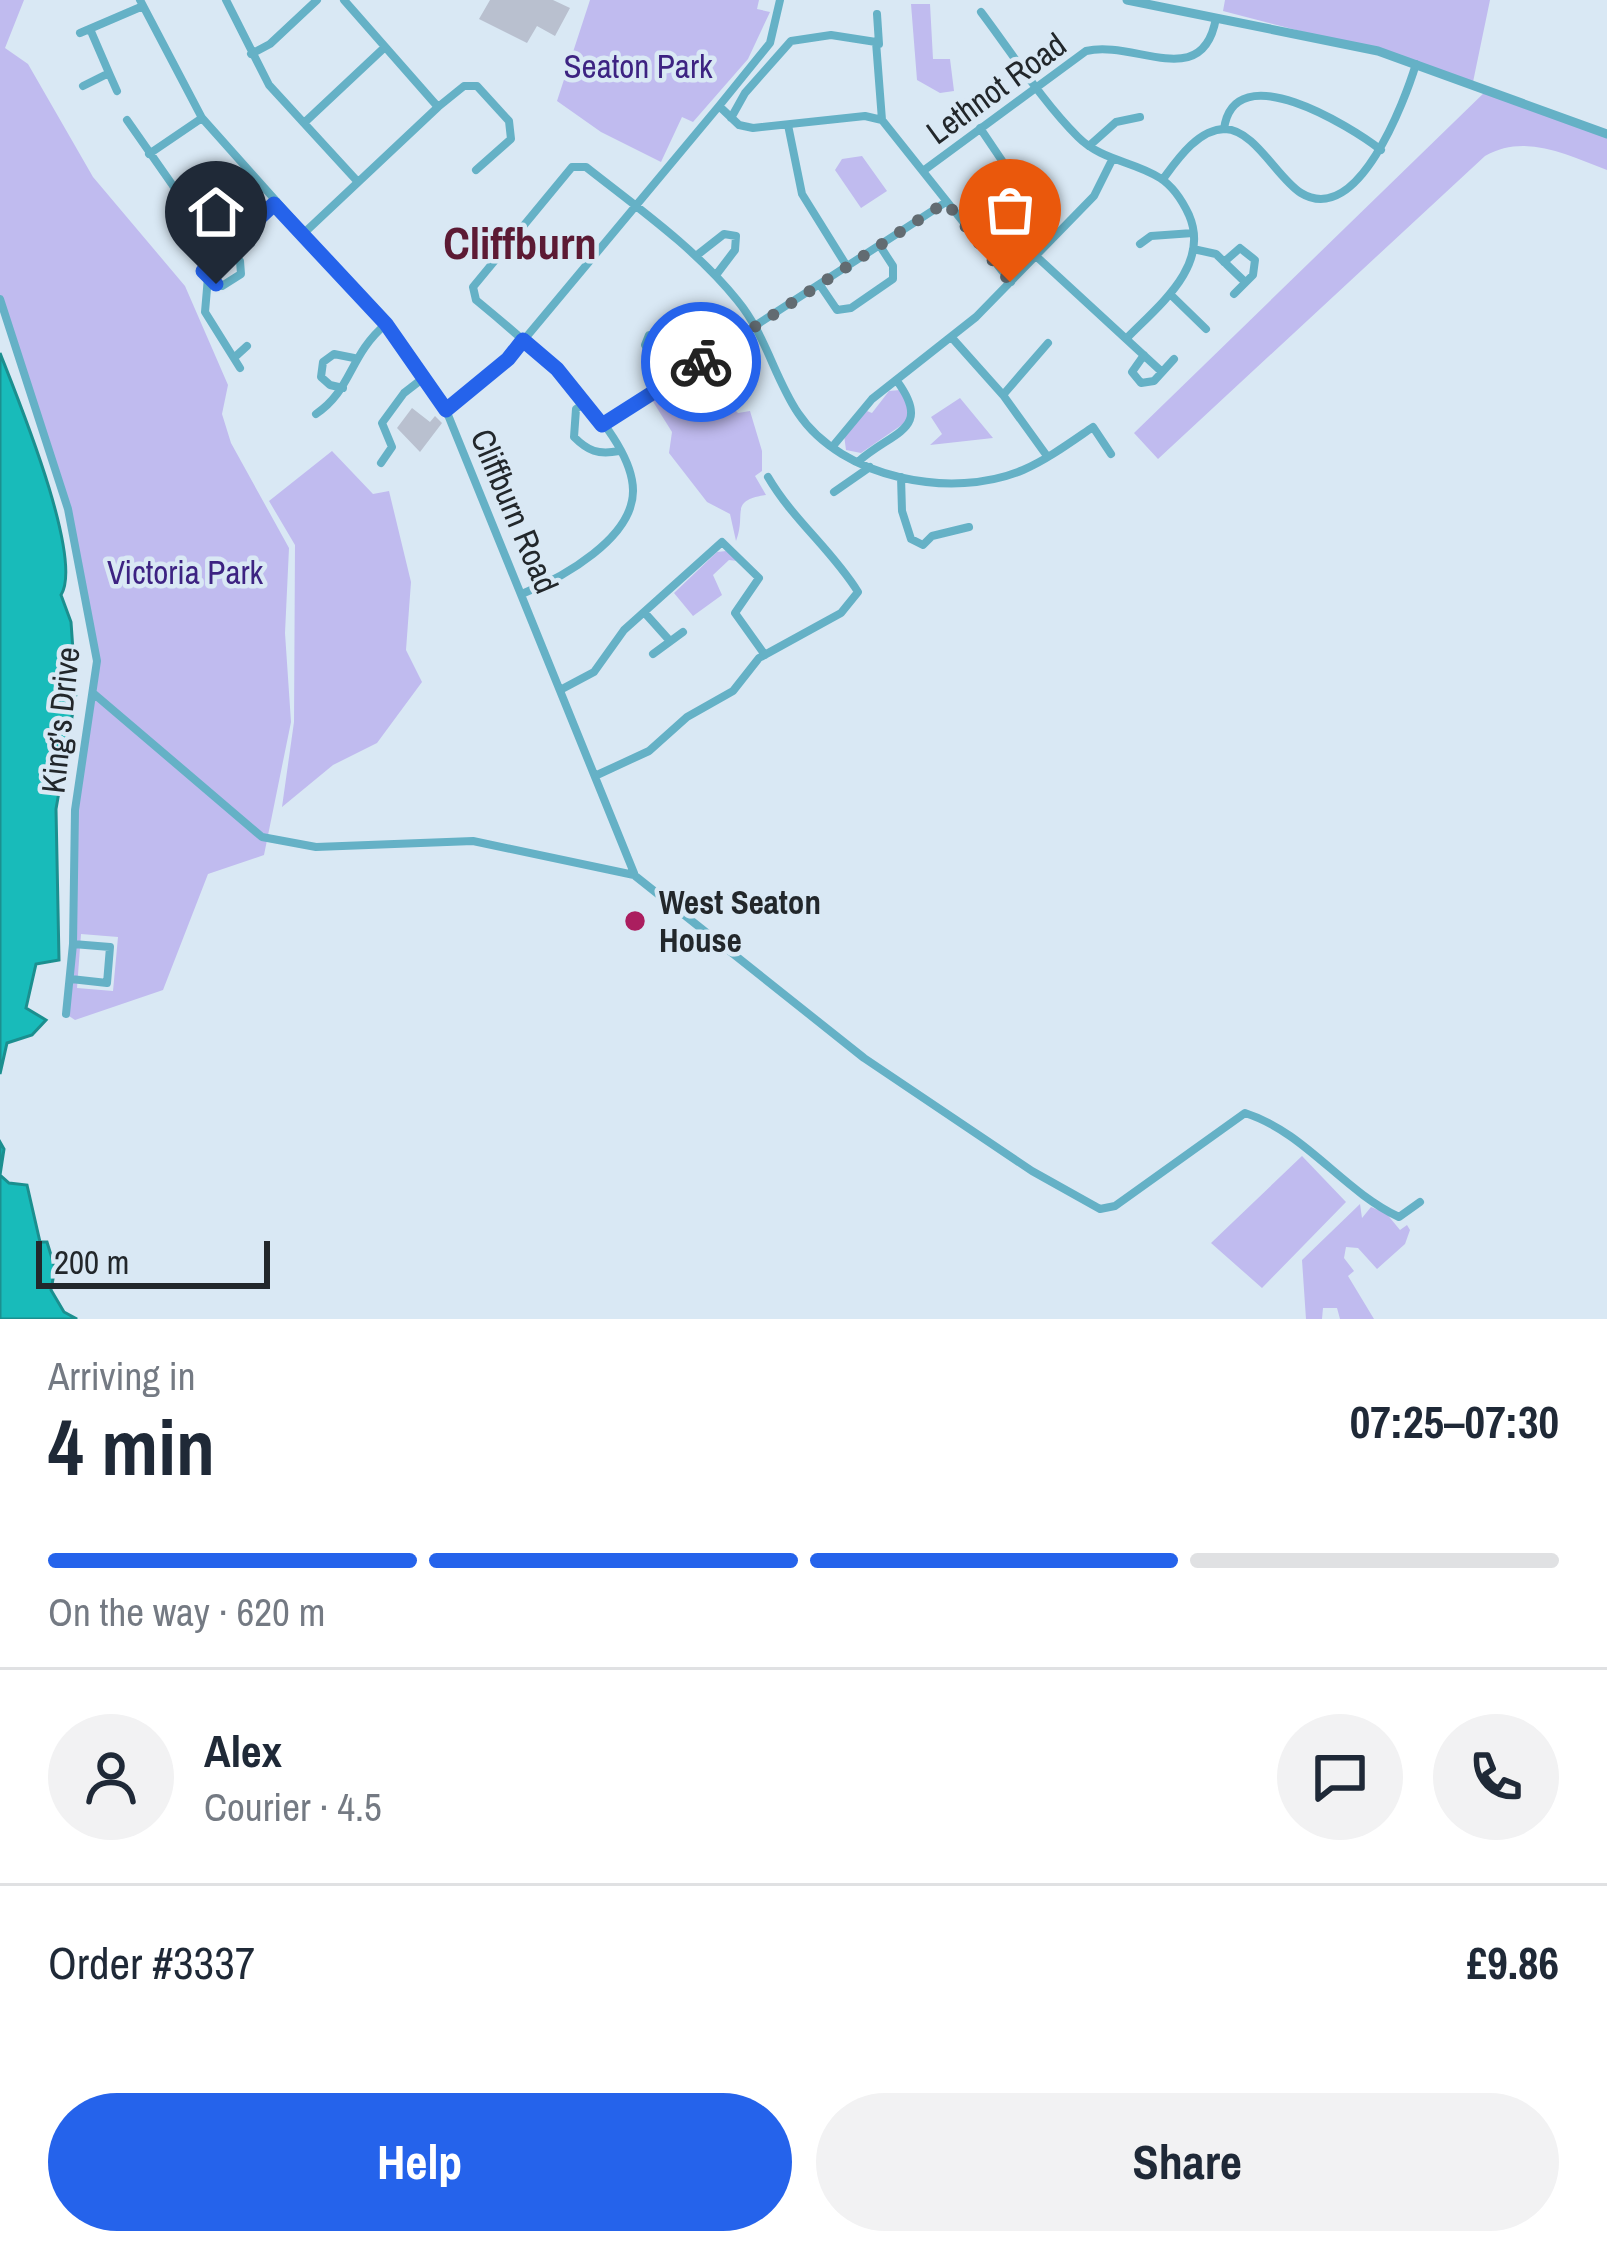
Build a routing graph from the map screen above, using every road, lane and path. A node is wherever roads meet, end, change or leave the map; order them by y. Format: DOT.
graph roads {
  1 [pos="226,0"];
  2 [pos="317,0"];
  3 [pos="344,0"];
  4 [pos="781,0"];
  5 [pos="1127,0"];
  6 [pos="142,3"];
  7 [pos="1166,4"];
  8 [pos="981,12"];
  9 [pos="878,14"];
  10 [pos="1216,17"];
  11 [pos="878,45"];
  12 [pos="385,47"];
  13 [pos="251,54"];
  14 [pos="1417,64"];
  15 [pos="110,74"];
  16 [pos="1037,85"];
  17 [pos="82,86"];
  18 [pos="117,91"];
  19 [pos="719,106"];
  20 [pos="438,107"];
  21 [pos="1140,117"];
  22 [pos="202,118"];
  23 [pos="731,118"];
  24 [pos="128,120"];
  25 [pos="882,120"];
  26 [pos="304,122"];
  27 [pos="788,124"];
  28 [pos="980,128"];
  29 [pos="1224,129"];
  30 [pos="1607,134"];
  31 [pos="1089,146"];
  32 [pos="1381,150"];
  33 [pos="148,155"];
  34 [pos="1112,160"];
  35 [pos="476,170"];
  36 [pos="923,171"];
  37 [pos="1009,171"];
  38 [pos="1163,179"];
  39 [pos="358,182"];
  40 [pos="176,190"];
  41 [pos="946,202"];
  42 [pos="274,204"];
  43 [pos="635,206"];
  44 [pos="193,207"];
  45 [pos="206,220"];
  46 [pos="1193,233"];
  47 [pos="303,234"];
  48 [pos="185,240"];
  49 [pos="1139,244"];
  50 [pos="880,246"];
  51 [pos="229,247"];
  52 [pos="1193,249"];
  53 [pos="696,256"];
  54 [pos="1036,256"];
  55 [pos="1224,262"];
  56 [pos="848,268"];
  57 [pos="204,274"];
  58 [pos="716,275"];
  59 [pos="1010,282"];
  60 [pos="1245,282"];
  61 [pos="820,285"];
  62 [pos="1170,294"];
  63 [pos="1234,294"];
  64 [pos="0,299"];
  65 [pos="386,324"];
  66 [pos="756,327"];
  67 [pos="1206,329"];
  68 [pos="1126,338"];
  69 [pos="953,339"];
  70 [pos="523,340"];
  71 [pos="1048,343"];
  72 [pos="248,346"];
  73 [pos="1144,355"];
  74 [pos="236,356"];
  75 [pos="354,358"];
  76 [pos="1174,359"];
  77 [pos="240,368"];
  78 [pos="686,371"];
  79 [pos="1162,372"];
  80 [pos="426,376"];
  81 [pos="897,381"];
  82 [pos="668,383"];
  83 [pos="343,388"];
  84 [pos="1003,395"];
  85 [pos="585,403"];
  86 [pos="446,410"];
  87 [pos="316,414"];
  88 [pos="602,425"];
  89 [pos="833,446"];
  90 [pos="619,451"];
  91 [pos="1111,454"];
  92 [pos="1047,456"];
  93 [pos="859,461"];
  94 [pos="381,463"];
  95 [pos="871,466"];
  96 [pos="768,477"];
  97 [pos="901,477"];
  98 [pos="834,492"];
  99 [pos="778,494"];
  100 [pos="768,500"];
  101 [pos="968,527"];
  102 [pos="524,593"];
  103 [pos="644,612"];
  104 [pos="683,632"];
  105 [pos="670,641"];
  106 [pos="653,654"];
  107 [pos="765,655"];
  108 [pos="562,689"];
  109 [pos="93,692"];
  110 [pos="597,776"];
  111 [pos="634,874"];
  112 [pos="73,944"];
  113 [pos="71,980"];
  114 [pos="66,1014"];
  115 [pos="1420,1202"];
  1 -- 13 [label="street"];
  2 -- 13 [label="street"];
  3 -- 12 [label="street"];
  4 -- 19 [label="street"];
  5 -- 7 [label="street"];
  6 -- 15 [label="street"];
  6 -- 22 [label="street, Cliffburn Road"];
  7 -- 10 [label="street"];
  8 -- 16 [label="street"];
  9 -- 11 [label="street"];
  10 -- 14 [label="street"];
  10 -- 16 [label="street, Lethnot Road"];
  11 -- 23 [label="street"];
  11 -- 25 [label="street"];
  12 -- 20 [label="street"];
  12 -- 26 [label="street"];
  13 -- 26 [label="street"];
  14 -- 30 [label="street"];
  14 -- 32 [label="street"];
  15 -- 17 [label="street"];
  15 -- 18 [label="street"];
  16 -- 28 [label="street, Lethnot Road"];
  16 -- 31 [label="street"];
  19 -- 23 [label="street"];
  19 -- 43 [label="street"];
  20 -- 35 [label="street"];
  20 -- 39 [label="street"];
  21 -- 31 [label="street"];
  22 -- 33 [label="street"];
  22 -- 42 [label="street, Cliffburn Road"];
  23 -- 27 [label="street"];
  24 -- 33 [label="street"];
  25 -- 27 [label="street"];
  25 -- 36 [label="street"];
  26 -- 39 [label="street"];
  27 -- 56 [label="street"];
  28 -- 36 [label="street, Lethnot Road"];
  28 -- 37 [label="street"];
  29 -- 32 [label="street"];
  29 -- 32 [label="street"];
  29 -- 38 [label="street"];
  31 -- 34 [label="street"];
  33 -- 40 [label="street"];
  34 -- 38 [label="street"];
  34 -- 54 [label="street"];
  36 -- 41 [label="street"];
  38 -- 46 [label="street"];
  39 -- 47 [label="street"];
  41 -- 50 [label="street"];
  41 -- 59 [label="street"];
  42 -- 47 [label="street, Cliffburn Road"];
  42 -- 51 [label="street"];
  43 -- 53 [label="street"];
  43 -- 70 [label="street"];
  43 -- 70 [label="street"];
  44 -- 45 [label="street"];
  45 -- 48 [label="street"];
  45 -- 51 [label="street"];
  46 -- 49 [label="street"];
  46 -- 52 [label="street"];
  47 -- 65 [label="street, Cliffburn Road"];
  50 -- 56 [label="street"];
  50 -- 61 [label="street"];
  51 -- 57 [label="street"];
  51 -- 57 [label="street"];
  52 -- 55 [label="street"];
  52 -- 62 [label="street"];
  53 -- 58 [label="street"];
  53 -- 58 [label="street"];
  54 -- 59 [label="street"];
  54 -- 68 [label="street"];
  55 -- 60 [label="street"];
  55 -- 60 [label="street"];
  56 -- 61 [label="street"];
  57 -- 74 [label="street"];
  58 -- 66 [label="street"];
  59 -- 69 [label="street"];
  60 -- 63 [label="street"];
  61 -- 66 [label="street"];
  62 -- 67 [label="street"];
  62 -- 68 [label="street"];
  64 -- 109 [label="street, King's Drive"];
  65 -- 75 [label="street"];
  65 -- 80 [label="street, Cliffburn Road"];
  66 -- 78 [label="street"];
  66 -- 89 [label="street"];
  68 -- 73 [label="street"];
  69 -- 81 [label="street"];
  69 -- 84 [label="street"];
  70 -- 85 [label="street"];
  70 -- 86 [label="street"];
  71 -- 84 [label="street"];
  72 -- 74 [label="street"];
  73 -- 79 [label="street"];
  73 -- 79 [label="street"];
  74 -- 77 [label="street"];
  75 -- 83 [label="street"];
  75 -- 83 [label="street"];
  76 -- 79 [label="street"];
  78 -- 82 [label="street"];
  78 -- 82 [label="street"];
  80 -- 86 [label="street, Cliffburn Road"];
  80 -- 94 [label="street"];
  81 -- 89 [label="street"];
  81 -- 93 [label="street"];
  82 -- 88 [label="street"];
  83 -- 87 [label="street"];
  84 -- 92 [label="street"];
  85 -- 88 [label="street"];
  85 -- 90 [label="street"];
  86 -- 102 [label="street, Cliffburn Road"];
  88 -- 90 [label="street"];
  89 -- 93 [label="street"];
  90 -- 102 [label="street"];
  91 -- 92 [label="street"];
  92 -- 97 [label="street"];
  93 -- 95 [label="street"];
  95 -- 97 [label="street"];
  95 -- 98 [label="street"];
  96 -- 99 [label="street"];
  97 -- 101 [label="street"];
  99 -- 100 [label="street"];
  99 -- 107 [label="street"];
  102 -- 108 [label="street, Cliffburn Road"];
  103 -- 105 [label="street"];
  103 -- 107 [label="street"];
  103 -- 108 [label="street"];
  104 -- 105 [label="street"];
  105 -- 106 [label="street"];
  107 -- 110 [label="street"];
  108 -- 110 [label="street, Cliffburn Road"];
  109 -- 111 [label="street"];
  109 -- 112 [label="street, King's Drive"];
  110 -- 111 [label="street, Cliffburn Road"];
  111 -- 115 [label="street"];
  112 -- 113 [label="street, King's Drive"];
  112 -- 113 [label="street"];
  113 -- 114 [label="street, King's Drive"];
}
